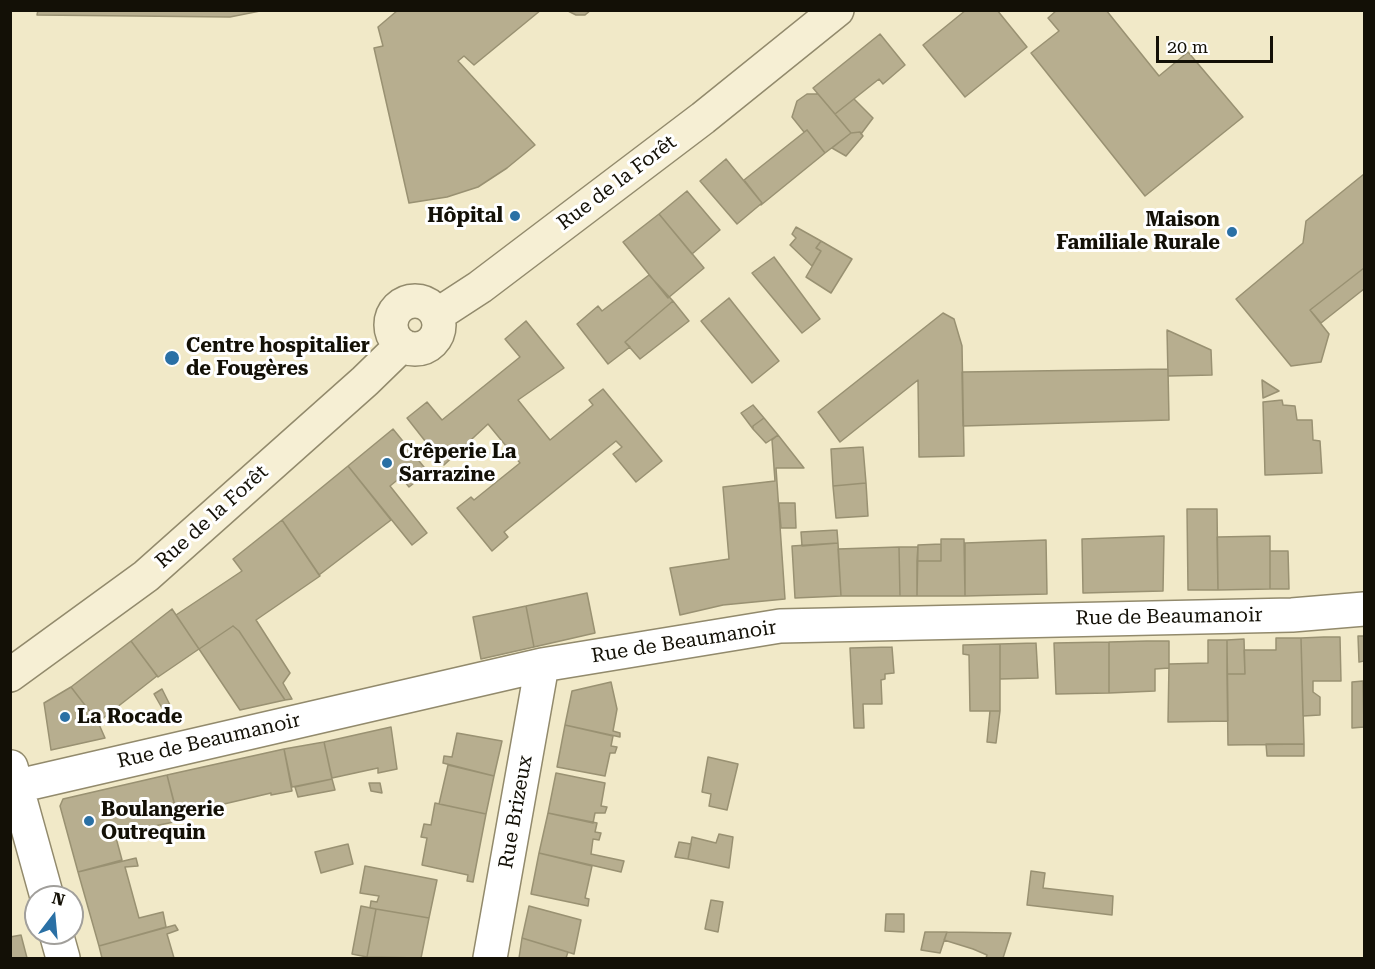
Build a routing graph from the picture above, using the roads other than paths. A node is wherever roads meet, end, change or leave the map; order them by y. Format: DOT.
graph roads {
  1 [pos="837,10"];
  2 [pos="1365,609"];
  3 [pos="542,665"];
  4 [pos="10,675"];
  5 [pos="14,776"];
  6 [pos="44,885"];
  7 [pos="490,958"];
  1 -- 4 [label="main road, Rue de la Forêt"];
  2 -- 3 [label="street, Rue de Beaumanoir"];
  3 -- 5 [label="street, Rue de Beaumanoir"];
  3 -- 7 [label="street, Rue Brizeux"];
  5 -- 6 [label="street"];
}
